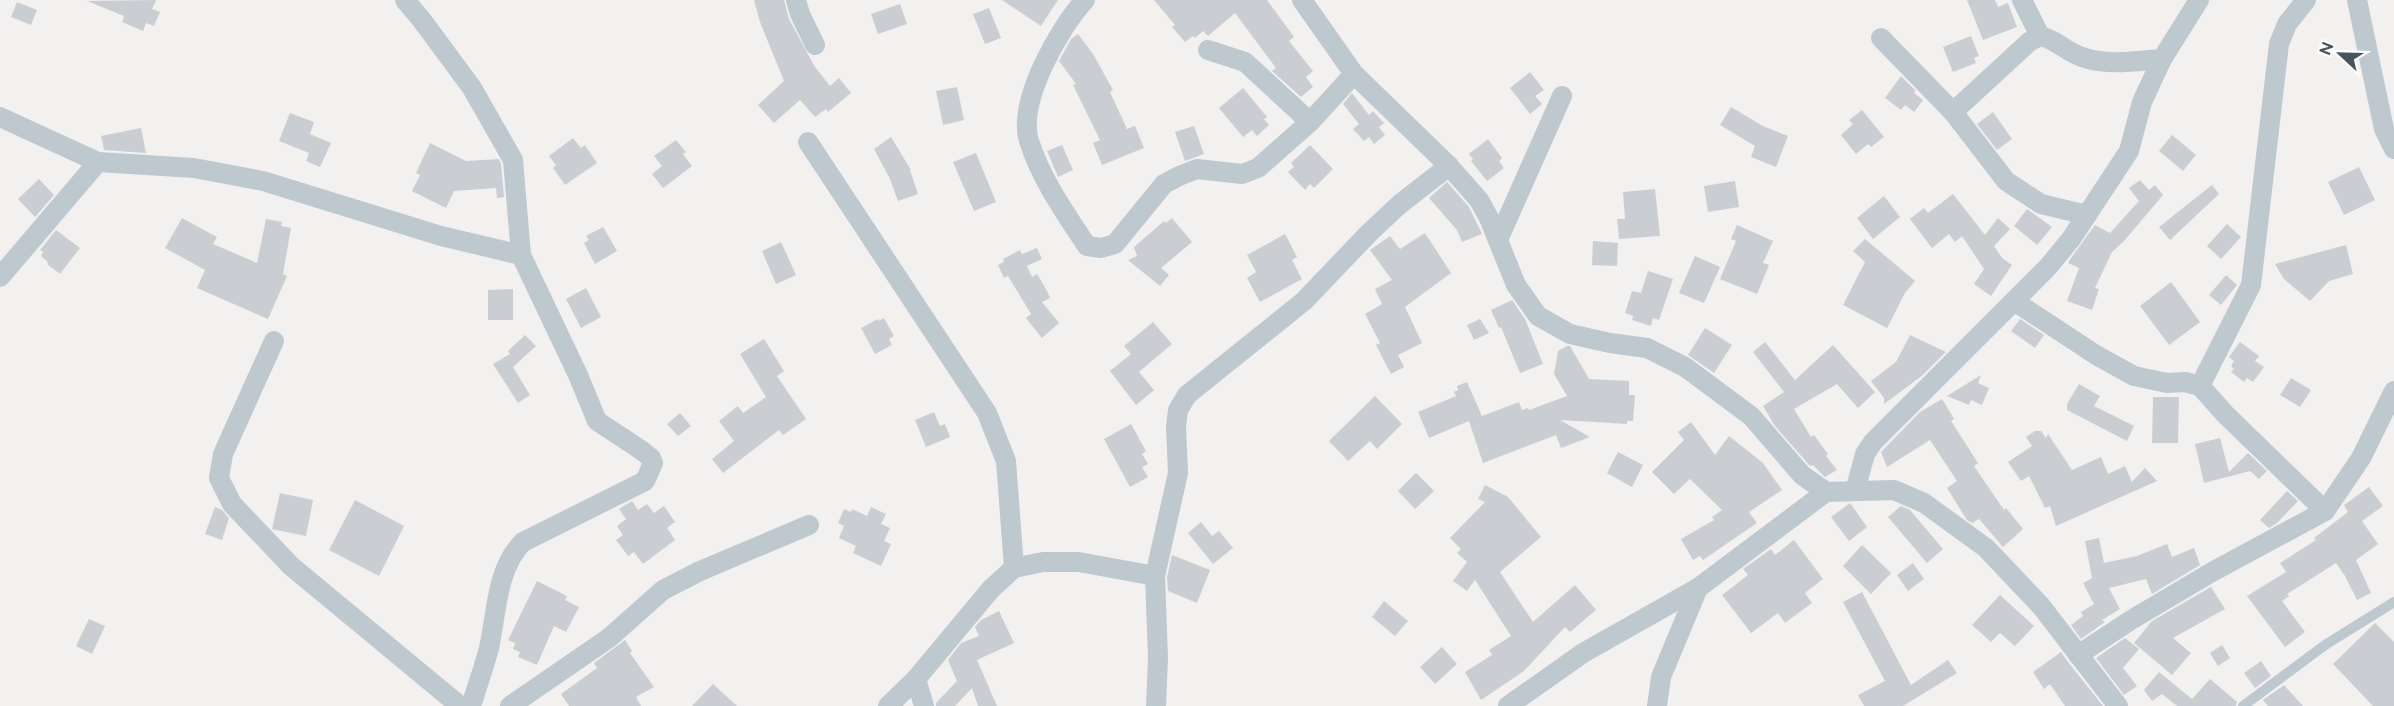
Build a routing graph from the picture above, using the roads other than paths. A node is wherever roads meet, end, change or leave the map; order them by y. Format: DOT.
graph roads {
  1 [pos="405,0"];
  2 [pos="796,0"];
  3 [pos="1083,0"];
  4 [pos="1302,0"];
  5 [pos="2022,0"];
  6 [pos="2199,0"];
  7 [pos="2306,0"];
  8 [pos="2357,0"];
  9 [pos="2040,36"];
  10 [pos="1881,38"];
  11 [pos="815,45"];
  12 [pos="1208,50"];
  13 [pos="2162,59"];
  14 [pos="1354,74"];
  15 [pos="1562,96"];
  16 [pos="1953,112"];
  17 [pos="0,117"];
  18 [pos="1310,122"];
  19 [pos="808,142"];
  20 [pos="2394,149"];
  21 [pos="98,162"];
  22 [pos="1449,166"];
  23 [pos="2087,215"];
  24 [pos="1498,240"];
  25 [pos="521,255"];
  26 [pos="0,277"];
  27 [pos="2014,301"];
  28 [pos="274,341"];
  29 [pos="2200,386"];
  30 [pos="2394,391"];
  31 [pos="1855,491"];
  32 [pos="1827,492"];
  33 [pos="2325,511"];
  34 [pos="809,525"];
  35 [pos="1014,568"];
  36 [pos="1155,576"];
  37 [pos="1698,588"];
  38 [pos="2394,602"];
  39 [pos="2078,655"];
  40 [pos="916,679"];
  41 [pos="457,705"];
  42 [pos="510,706"];
  43 [pos="888,706"];
  44 [pos="924,706"];
  45 [pos="1156,706"];
  46 [pos="1508,706"];
  47 [pos="1657,706"];
  48 [pos="2118,706"];
  49 [pos="2243,706"];
  1 -- 25 [label="street"];
  2 -- 11 [label="street"];
  3 -- 18 [label="street"];
  4 -- 14 [label="street"];
  5 -- 9 [label="street"];
  6 -- 13 [label="street"];
  7 -- 29 [label="street"];
  8 -- 20 [label="street"];
  9 -- 13 [label="street"];
  9 -- 16 [label="street"];
  10 -- 16 [label="street"];
  12 -- 18 [label="street"];
  13 -- 23 [label="street"];
  14 -- 18 [label="street"];
  14 -- 22 [label="street"];
  15 -- 24 [label="street"];
  16 -- 23 [label="street"];
  17 -- 21 [label="street"];
  19 -- 35 [label="street"];
  21 -- 25 [label="street"];
  21 -- 26 [label="street"];
  22 -- 24 [label="street"];
  22 -- 36 [label="street"];
  23 -- 27 [label="street"];
  24 -- 32 [label="street"];
  25 -- 41 [label="street"];
  27 -- 29 [label="street"];
  27 -- 31 [label="street"];
  28 -- 41 [label="street"];
  29 -- 33 [label="street"];
  30 -- 33 [label="street"];
  31 -- 32 [label="street"];
  31 -- 39 [label="street"];
  32 -- 37 [label="street"];
  33 -- 39 [label="street"];
  34 -- 42 [label="street"];
  35 -- 36 [label="street"];
  35 -- 40 [label="street"];
  36 -- 45 [label="street"];
  37 -- 46 [label="street"];
  37 -- 47 [label="street"];
  38 -- 49 [label="lane"];
  39 -- 48 [label="street"];
  40 -- 43 [label="street"];
  40 -- 44 [label="street"];
}
